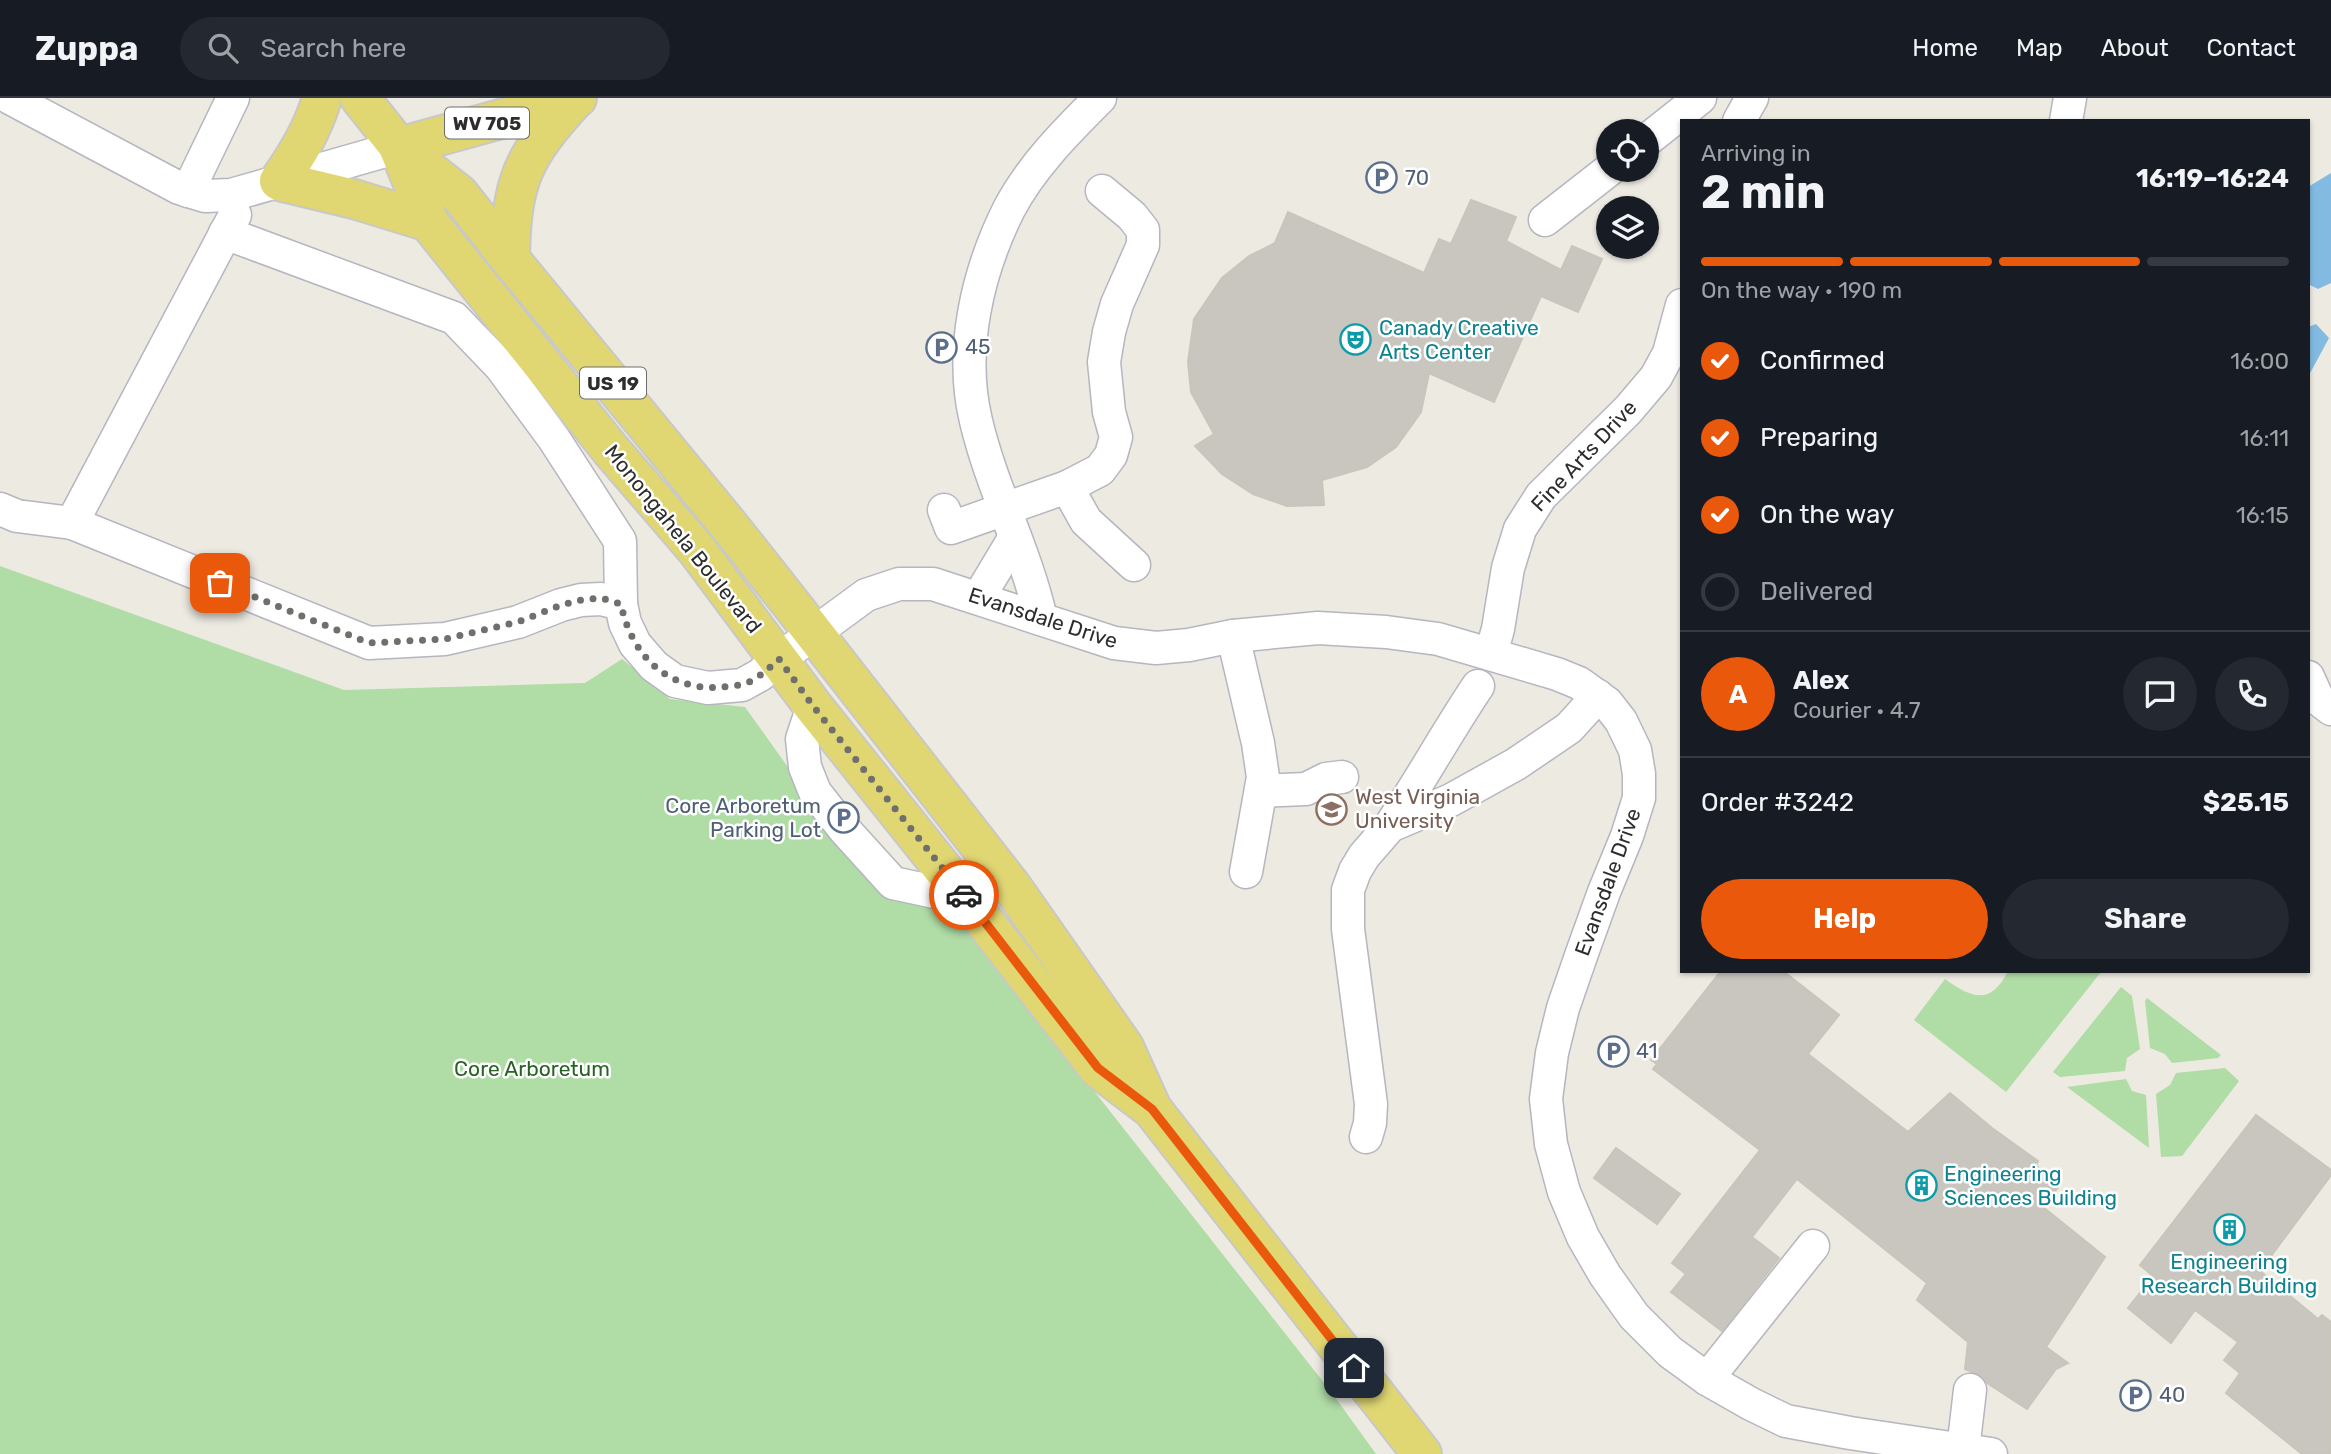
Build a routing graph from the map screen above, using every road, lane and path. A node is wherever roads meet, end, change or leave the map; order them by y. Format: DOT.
graph roads {
  1 [pos="10,98"];
  2 [pos="233,98"];
  3 [pos="322,98"];
  4 [pos="360,98"];
  5 [pos="576,98"];
  6 [pos="1100,98"];
  7 [pos="1700,98"];
  8 [pos="1752,98"];
  9 [pos="2070,98"];
  10 [pos="1740,119"];
  11 [pos="2066,119"];
  12 [pos="1659,130"];
  13 [pos="399,147"];
  14 [pos="1596,180"];
  15 [pos="264,186"];
  16 [pos="188,191"];
  17 [pos="1102,191"];
  18 [pos="1545,220"];
  19 [pos="429,222"];
  20 [pos="225,233"];
  21 [pos="510,259"];
  22 [pos="1680,312"];
  23 [pos="1067,487"];
  24 [pos="0,509"];
  25 [pos="944,510"];
  26 [pos="72,523"];
  27 [pos="1010,523"];
  28 [pos="1134,565"];
  29 [pos="979,597"];
  30 [pos="621,604"];
  31 [pos="1041,619"];
  32 [pos="813,634"];
  33 [pos="1233,636"];
  34 [pos="1491,654"];
  35 [pos="779,659"];
  36 [pos="2310,681"];
  37 [pos="1478,686"];
  38 [pos="1598,696"];
  39 [pos="813,706"];
  40 [pos="2331,709"];
  41 [pos="1342,777"];
  42 [pos="1261,791"];
  43 [pos="1390,826"];
  44 [pos="1246,872"];
  45 [pos="967,899"];
  46 [pos="1152,1109"];
  47 [pos="1366,1137"];
  48 [pos="1813,1246"];
  49 [pos="1707,1379"];
  50 [pos="1970,1390"];
  51 [pos="1977,1452"];
  52 [pos="1422,1454"];
  1 -- 16 [label="street"];
  2 -- 16 [label="street"];
  3 -- 15 [label="main road"];
  4 -- 13 [label="main road, Monongahela Boulevard / US 19"];
  5 -- 13 [label="main road, WV 705"];
  5 -- 21 [label="main road"];
  6 -- 27 [label="street"];
  7 -- 12 [label="street"];
  8 -- 10 [label="street"];
  9 -- 11 [label="street"];
  13 -- 15 [label="street"];
  13 -- 19 [label="main road, Monongahela Boulevard / US 19"];
  13 -- 21 [label="main road, Monongahela Boulevard / US 19"];
  14 -- 18 [label="street"];
  15 -- 16 [label="street"];
  15 -- 19 [label="main road"];
  15 -- 20 [label="street"];
  17 -- 23 [label="street"];
  19 -- 35 [label="main road, Monongahela Boulevard / US 19"];
  20 -- 26 [label="street"];
  20 -- 30 [label="street, Evansdale Drive"];
  21 -- 32 [label="main road, Monongahela Boulevard / US 19"];
  22 -- 34 [label="street, Fine Arts Drive"];
  23 -- 27 [label="street"];
  23 -- 28 [label="street"];
  24 -- 26 [label="street"];
  25 -- 27 [label="street"];
  26 -- 30 [label="street"];
  27 -- 29 [label="street"];
  27 -- 31 [label="street"];
  29 -- 31 [label="street, Evansdale Drive"];
  29 -- 32 [label="street, Evansdale Drive"];
  30 -- 35 [label="street, Evansdale Drive"];
  31 -- 33 [label="street, Evansdale Drive"];
  32 -- 35 [label="street, Evansdale Drive"];
  32 -- 46 [label="main road, Monongahela Boulevard / US 19"];
  33 -- 34 [label="street, Evansdale Drive"];
  33 -- 42 [label="street"];
  34 -- 38 [label="street, Evansdale Drive"];
  35 -- 39 [label="main road, Monongahela Boulevard / US 19"];
  36 -- 40 [label="street"];
  37 -- 43 [label="street"];
  38 -- 43 [label="street"];
  38 -- 49 [label="street, Evansdale Drive"];
  39 -- 45 [label="main road, Monongahela Boulevard / US 19"];
  39 -- 45 [label="street"];
  41 -- 42 [label="street"];
  42 -- 44 [label="street"];
  43 -- 47 [label="street"];
  45 -- 46 [label="main road, Monongahela Boulevard / US 19"];
  46 -- 52 [label="main road, Monongahela Boulevard / US 19"];
  48 -- 49 [label="street"];
  49 -- 51 [label="street, Evansdale Drive"];
  50 -- 51 [label="street"];
}
